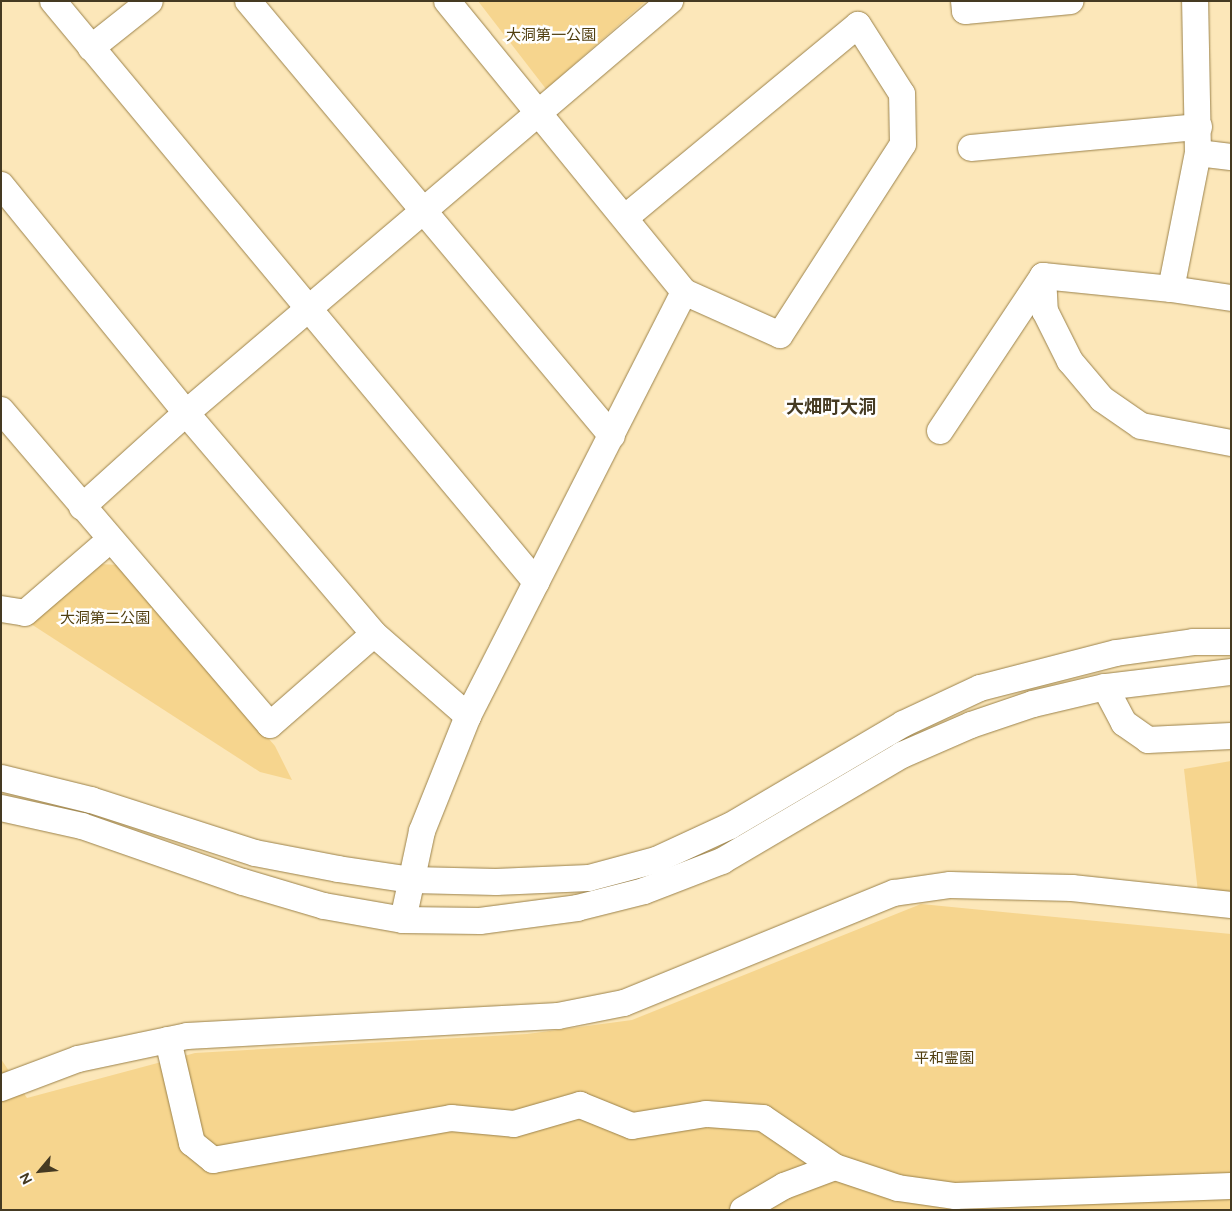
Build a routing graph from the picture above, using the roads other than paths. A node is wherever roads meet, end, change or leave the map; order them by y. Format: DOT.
graph roads {
  1 [pos="53,1"];
  2 [pos="150,1"];
  3 [pos="248,1"];
  4 [pos="447,1"];
  5 [pos="670,1"];
  6 [pos="964,1"];
  7 [pos="1071,1"];
  8 [pos="1194,1"];
  9 [pos="91,48"];
  10 [pos="541,113"];
  11 [pos="1198,126"];
  12 [pos="971,148"];
  13 [pos="1198,153"];
  14 [pos="1231,157"];
  15 [pos="1,185"];
  16 [pos="426,212"];
  17 [pos="626,217"];
  18 [pos="1043,276"];
  19 [pos="1170,288"];
  20 [pos="684,292"];
  21 [pos="1231,298"];
  22 [pos="308,309"];
  23 [pos="1,410"];
  24 [pos="186,413"];
  25 [pos="940,431"];
  26 [pos="612,436"];
  27 [pos="1231,443"];
  28 [pos="82,507"];
  29 [pos="110,540"];
  30 [pos="536,582"];
  31 [pos="1,609"];
  32 [pos="374,634"];
  33 [pos="1231,642"];
  34 [pos="1231,672"];
  35 [pos="1105,687"];
  36 [pos="468,716"];
  37 [pos="1231,736"];
  38 [pos="1,778"];
  39 [pos="1,808"];
  40 [pos="412,880"];
  41 [pos="1231,904"];
  42 [pos="403,920"];
  43 [pos="168,1040"];
  44 [pos="1,1088"];
  45 [pos="835,1167"];
  46 [pos="1231,1186"];
  47 [pos="956,1203"];
  48 [pos="743,1210"];
  1 -- 9 [label="street"];
  2 -- 9 [label="street"];
  3 -- 16 [label="street"];
  4 -- 10 [label="street"];
  5 -- 10 [label="street"];
  6 -- 7 [label="street"];
  8 -- 11 [label="street"];
  9 -- 22 [label="street"];
  10 -- 16 [label="street"];
  10 -- 17 [label="street"];
  11 -- 12 [label="street"];
  11 -- 13 [label="street"];
  13 -- 14 [label="street"];
  13 -- 19 [label="street"];
  15 -- 24 [label="street"];
  16 -- 22 [label="street"];
  16 -- 26 [label="street"];
  17 -- 20 [label="street"];
  17 -- 20 [label="street"];
  18 -- 19 [label="street"];
  18 -- 25 [label="street"];
  18 -- 27 [label="street"];
  19 -- 21 [label="street"];
  20 -- 26 [label="street"];
  22 -- 24 [label="street"];
  22 -- 30 [label="street"];
  23 -- 28 [label="street"];
  24 -- 28 [label="street"];
  24 -- 32 [label="street"];
  26 -- 30 [label="street"];
  28 -- 29 [label="street"];
  29 -- 31 [label="street"];
  29 -- 32 [label="street"];
  30 -- 36 [label="street"];
  32 -- 36 [label="street"];
  33 -- 40 [label="street"];
  34 -- 35 [label="street"];
  35 -- 37 [label="street"];
  35 -- 42 [label="street"];
  36 -- 40 [label="street"];
  38 -- 40 [label="street"];
  39 -- 42 [label="street"];
  40 -- 42 [label="street"];
  41 -- 43 [label="street"];
  43 -- 44 [label="street"];
  43 -- 45 [label="street"];
  45 -- 47 [label="street"];
  45 -- 48 [label="street"];
  46 -- 47 [label="street"];
}
